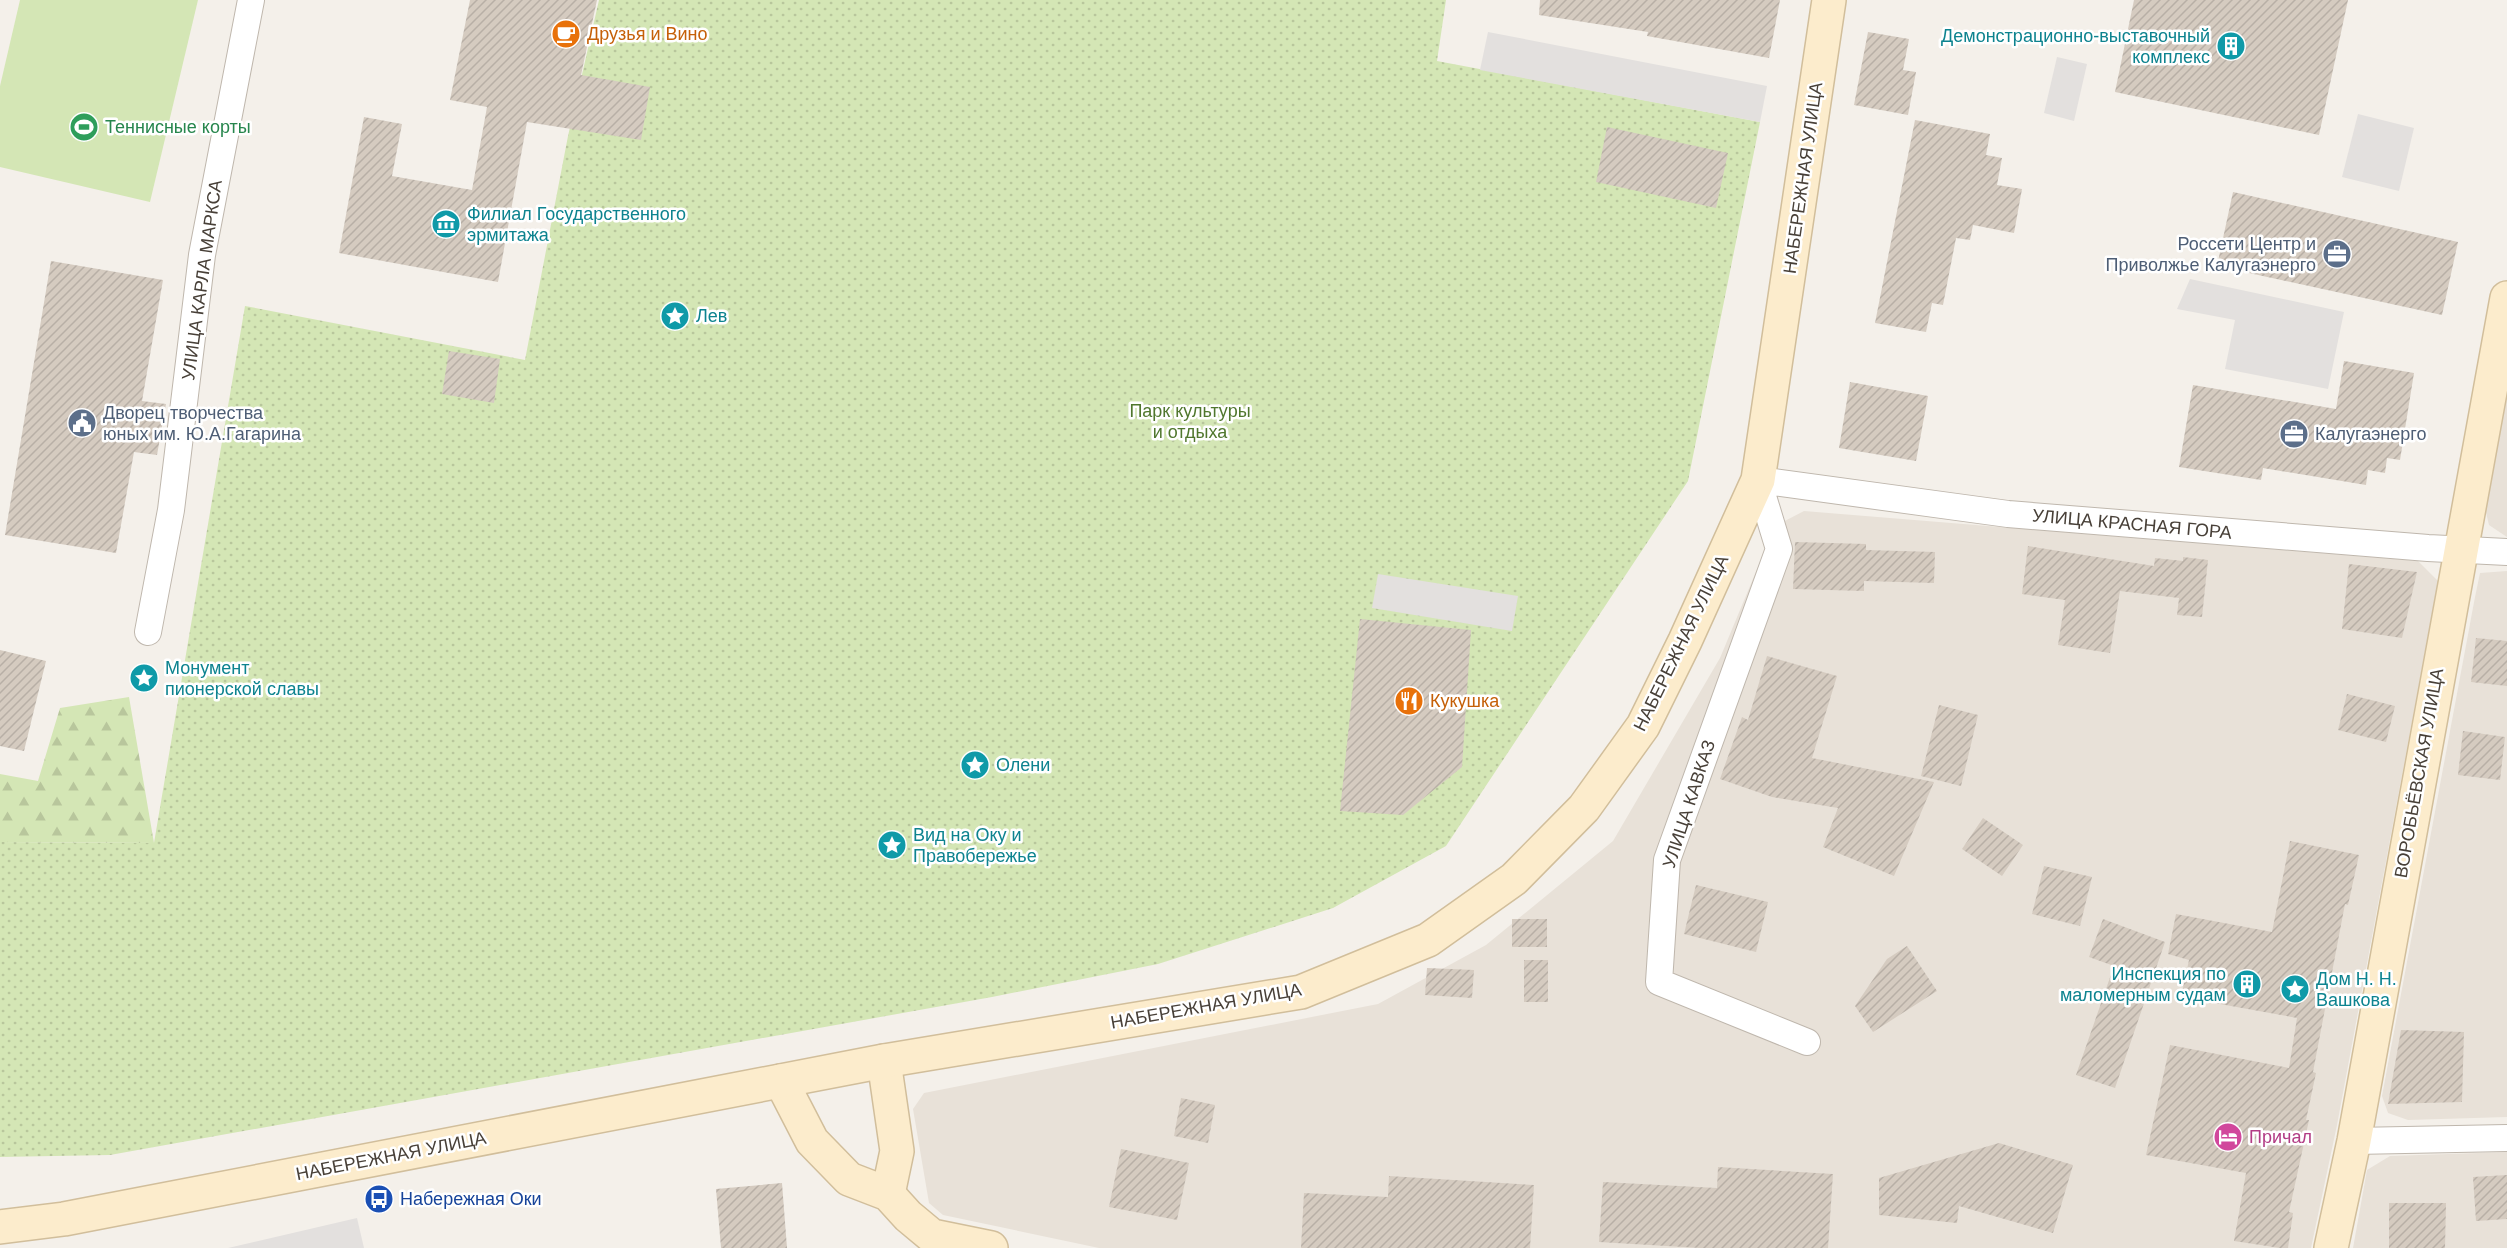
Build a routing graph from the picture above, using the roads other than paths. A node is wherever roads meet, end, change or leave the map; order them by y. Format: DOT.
graph roads {
  1 [pos="251,0"];
  2 [pos="1829,0"];
  3 [pos="2507,298"];
  4 [pos="1758,480"];
  5 [pos="2459,550"];
  6 [pos="2507,552"];
  7 [pos="148,632"];
  8 [pos="1807,1042"];
  9 [pos="884,1061"];
  10 [pos="781,1080"];
  11 [pos="2507,1138"];
  12 [pos="2354,1141"];
  13 [pos="888,1194"];
  14 [pos="0,1227"];
  15 [pos="992,1248"];
  16 [pos="2331,1248"];
  1 -- 7 [label="street, УЛИЦА КАРЛА МАРКСА"];
  2 -- 4 [label="main road, НАБЕРЕЖНАЯ УЛИЦА"];
  3 -- 5 [label="main road, ВОРОБЬЁВСКАЯ УЛИЦА"];
  4 -- 5 [label="street, УЛИЦА КРАСНАЯ ГОРА"];
  4 -- 8 [label="street, УЛИЦА КАВКАЗ"];
  4 -- 9 [label="main road, НАБЕРЕЖНАЯ УЛИЦА"];
  5 -- 6 [label="street, УЛИЦА КРАСНАЯ ГОРА"];
  5 -- 12 [label="main road, ВОРОБЬЁВСКАЯ УЛИЦА"];
  9 -- 10 [label="main road, НАБЕРЕЖНАЯ УЛИЦА"];
  9 -- 13 [label="main road"];
  10 -- 13 [label="main road"];
  10 -- 14 [label="main road, НАБЕРЕЖНАЯ УЛИЦА"];
  11 -- 12 [label="street"];
  12 -- 16 [label="main road, ВОРОБЬЁВСКАЯ УЛИЦА"];
  13 -- 15 [label="main road"];
}
